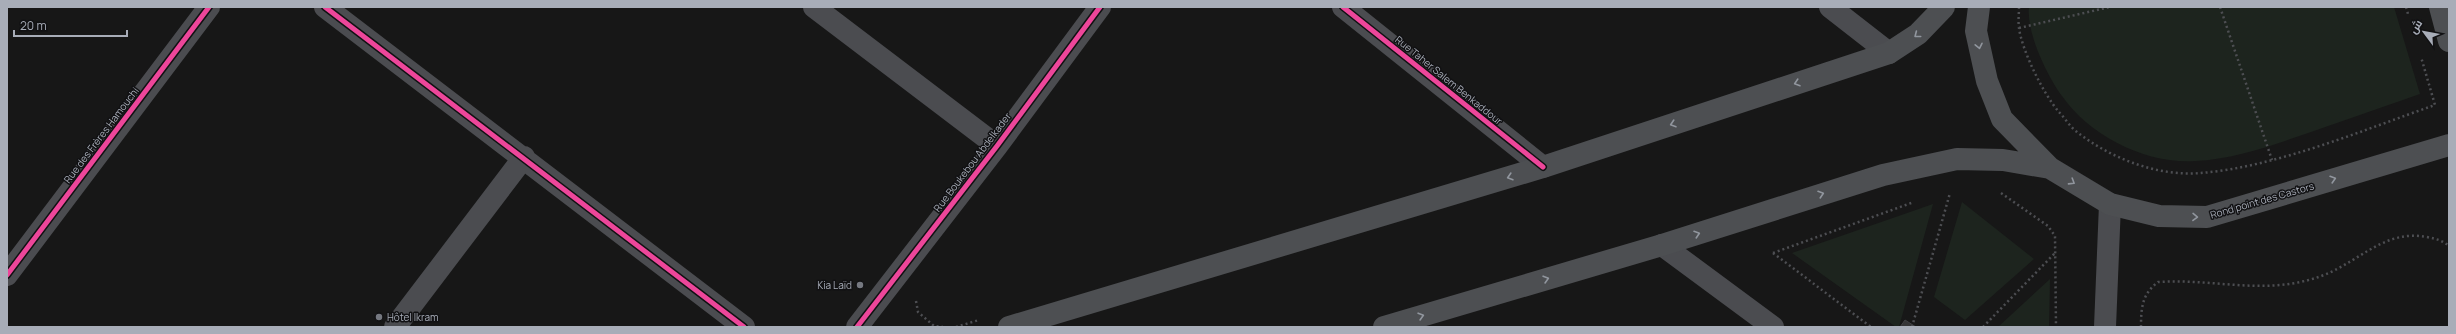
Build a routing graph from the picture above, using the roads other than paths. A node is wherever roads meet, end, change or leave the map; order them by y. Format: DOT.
graph roads {
  1 [pos="209,7"];
  2 [pos="325,7"];
  3 [pos="814,7"];
  4 [pos="1100,7"];
  5 [pos="1343,7"];
  6 [pos="1830,7"];
  7 [pos="1944,7"];
  8 [pos="1979,7"];
  9 [pos="2440,7"];
  10 [pos="2449,41"];
  11 [pos="1889,53"];
  12 [pos="2449,145"];
  13 [pos="997,146"];
  14 [pos="524,157"];
  15 [pos="1543,167"];
  16 [pos="2050,168"];
  17 [pos="2110,204"];
  18 [pos="1662,245"];
  19 [pos="7,275"];
  20 [pos="395,327"];
  21 [pos="744,327"];
  22 [pos="857,327"];
  23 [pos="1010,327"];
  24 [pos="1384,327"];
  25 [pos="1773,327"];
  26 [pos="2105,327"];
  1 -- 19 [label="street, Rue des Frères Hamouchi"];
  2 -- 14 [label="street"];
  3 -- 13 [label="street"];
  4 -- 13 [label="street, Rue Boukebou Abdelkader"];
  5 -- 15 [label="street, Rue Taher Salem Benkaddour"];
  6 -- 11 [label="street"];
  7 -- 11 [label="main road, one-way"];
  8 -- 16 [label="main road, Rond point des Castors, one-way"];
  9 -- 10 [label="main road"];
  11 -- 15 [label="main road, one-way"];
  17 -- 12 [label="main road, Rond point des Castors, one-way"];
  13 -- 22 [label="street, Rue Boukebou Abdelkader"];
  14 -- 20 [label="street"];
  14 -- 21 [label="street"];
  15 -- 23 [label="main road, one-way"];
  16 -- 17 [label="main road, Rond point des Castors, one-way"];
  18 -- 16 [label="main road, one-way"];
  17 -- 26 [label="street"];
  24 -- 18 [label="main road, one-way"];
  18 -- 25 [label="street"];
}
